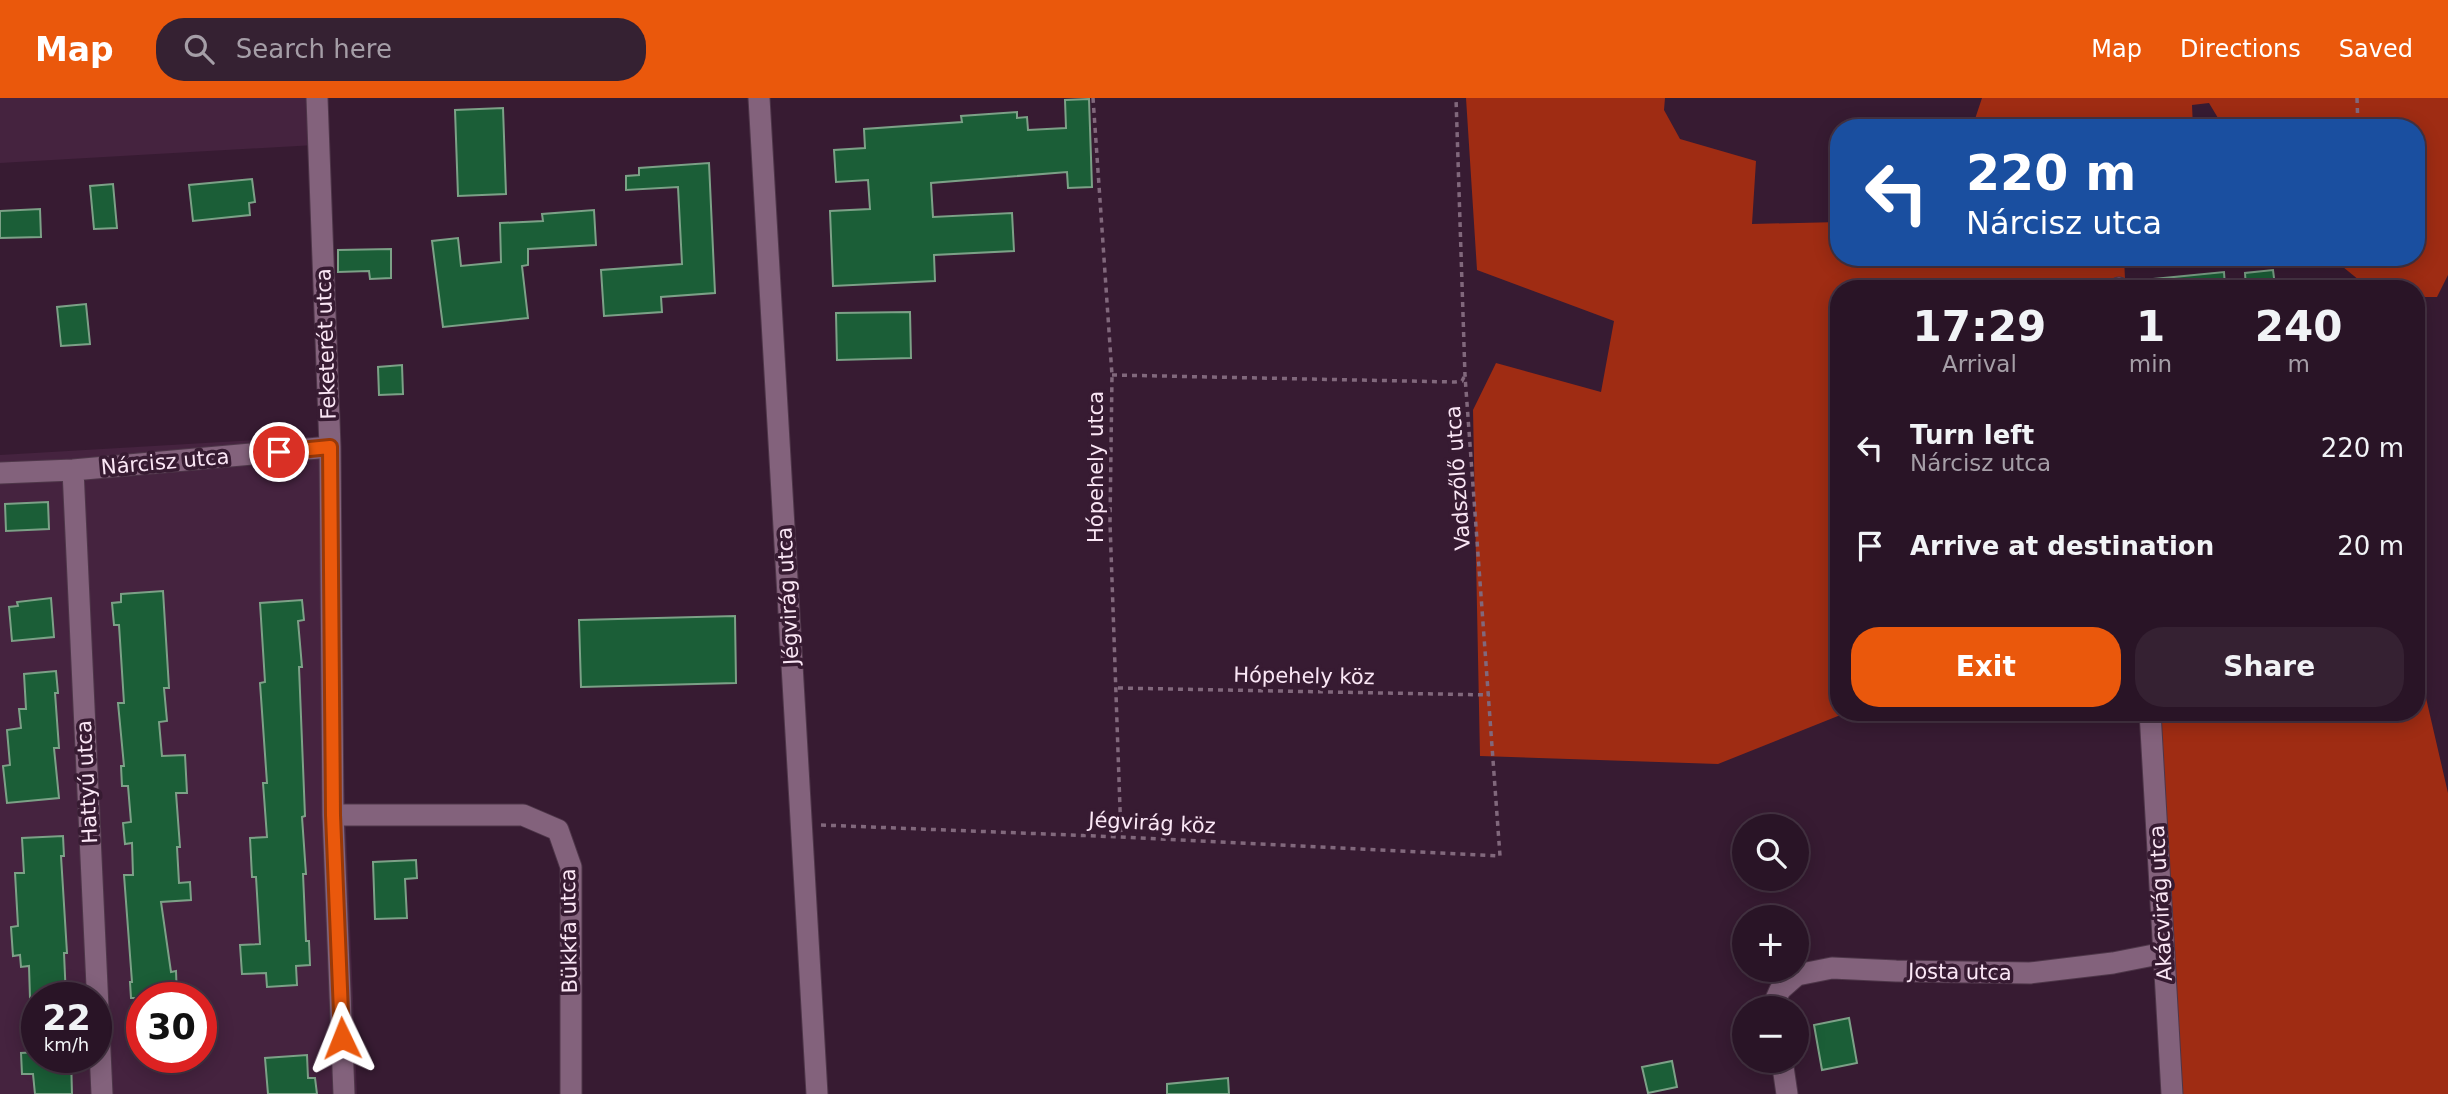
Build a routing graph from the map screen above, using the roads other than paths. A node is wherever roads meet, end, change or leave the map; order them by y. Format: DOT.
graph roads {
  1 [pos="317,98"];
  2 [pos="759,98"];
  3 [pos="330,447"];
  4 [pos="73,470"];
  5 [pos="0,473"];
  6 [pos="2151,721"];
  7 [pos="333,815"];
  8 [pos="2164,953"];
  9 [pos="1777,996"];
  10 [pos="1784,1073"];
  11 [pos="102,1094"];
  12 [pos="344,1094"];
  13 [pos="571,1094"];
  14 [pos="817,1094"];
  15 [pos="1787,1094"];
  16 [pos="2172,1094"];
  1 -- 3 [label="street, Feketerét utca"];
  2 -- 14 [label="street, Jégvirág utca"];
  3 -- 4 [label="street, Nárcisz utca"];
  3 -- 7 [label="street, Feketerét utca"];
  4 -- 5 [label="street, Nárcisz utca"];
  4 -- 11 [label="street, Hattyú utca"];
  6 -- 8 [label="street, Akácvirág utca"];
  7 -- 12 [label="street, Feketerét utca"];
  7 -- 13 [label="street, Bükkfa utca"];
  8 -- 9 [label="street, Josta utca"];
  8 -- 16 [label="street, Akácvirág utca"];
  10 -- 15 [label="street"];
}
